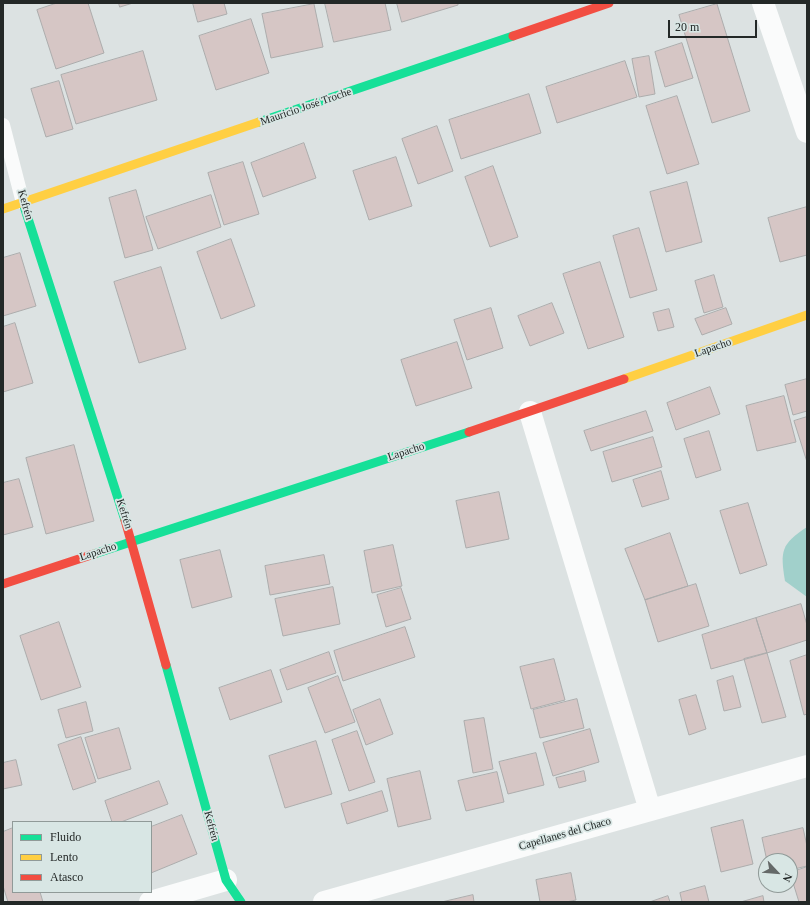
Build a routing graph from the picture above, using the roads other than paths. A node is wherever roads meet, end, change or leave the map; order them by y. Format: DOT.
graph roads {
  1 [pos="609,3"];
  2 [pos="763,3"];
  3 [pos="3,125"];
  4 [pos="807,132"];
  5 [pos="23,203"];
  6 [pos="3,209"];
  7 [pos="807,315"];
  8 [pos="530,412"];
  9 [pos="132,541"];
  10 [pos="3,584"];
  11 [pos="807,766"];
  12 [pos="650,810"];
  13 [pos="226,880"];
  14 [pos="150,902"];
  15 [pos="241,902"];
  16 [pos="324,902"];
  1 -- 5 [label="street, Mauricio José Troche"];
  2 -- 4 [label="street"];
  3 -- 5 [label="lane, Kefrén"];
  5 -- 6 [label="street, Mauricio José Troche"];
  5 -- 9 [label="street, Kefrén"];
  7 -- 8 [label="street, Lapacho"];
  8 -- 9 [label="street, Lapacho"];
  8 -- 12 [label="street"];
  9 -- 10 [label="street, Lapacho"];
  9 -- 13 [label="street, Kefrén"];
  11 -- 12 [label="street, Capellanes del Chaco"];
  12 -- 16 [label="street, Capellanes del Chaco"];
  13 -- 14 [label="street"];
  13 -- 15 [label="street, Kefrén"];
}
